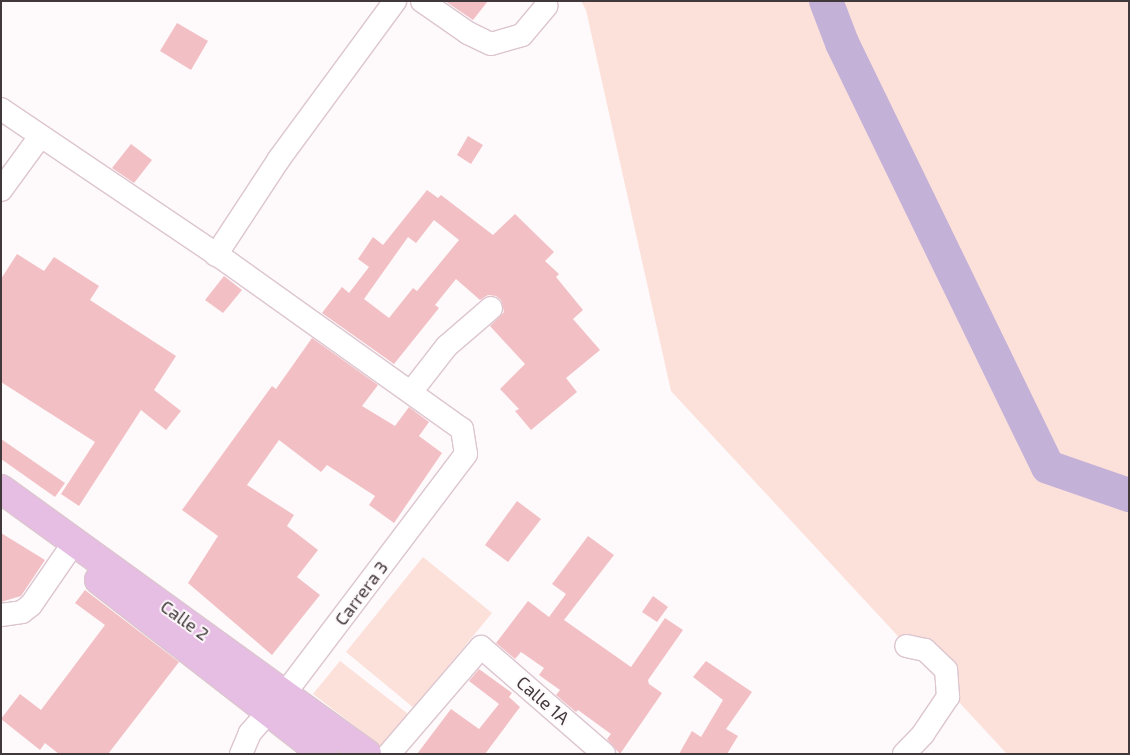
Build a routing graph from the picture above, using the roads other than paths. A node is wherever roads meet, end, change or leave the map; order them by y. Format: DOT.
graph roads {
  1 [pos="396,1"];
  2 [pos="422,1"];
  3 [pos="546,6"];
  4 [pos="1,109"];
  5 [pos="39,138"];
  6 [pos="1,190"];
  7 [pos="216,255"];
  8 [pos="491,308"];
  9 [pos="411,392"];
  10 [pos="1,488"];
  11 [pos="1,501"];
  12 [pos="70,547"];
  13 [pos="1,615"];
  14 [pos="906,646"];
  15 [pos="286,692"];
  16 [pos="267,713"];
  17 [pos="241,754"];
  18 [pos="323,754"];
  19 [pos="367,754"];
  20 [pos="389,754"];
  21 [pos="604,754"];
  22 [pos="904,754"];
  1 -- 7 [label="street"];
  2 -- 3 [label="street"];
  4 -- 5 [label="street"];
  5 -- 6 [label="street"];
  5 -- 7 [label="street"];
  7 -- 9 [label="street"];
  8 -- 9 [label="street"];
  9 -- 15 [label="street, Carrera 3"];
  10 -- 12 [label="main road, Calle 2"];
  11 -- 12 [label="main road, Calle 2"];
  12 -- 13 [label="street"];
  12 -- 15 [label="main road, Calle 2"];
  12 -- 16 [label="main road, Calle 2"];
  14 -- 22 [label="street"];
  15 -- 16 [label="street, Carrera 3"];
  15 -- 19 [label="main road, Calle 2"];
  16 -- 17 [label="street, Carrera 3"];
  16 -- 18 [label="main road, Calle 2"];
  20 -- 21 [label="street, Calle 1A"];
}
